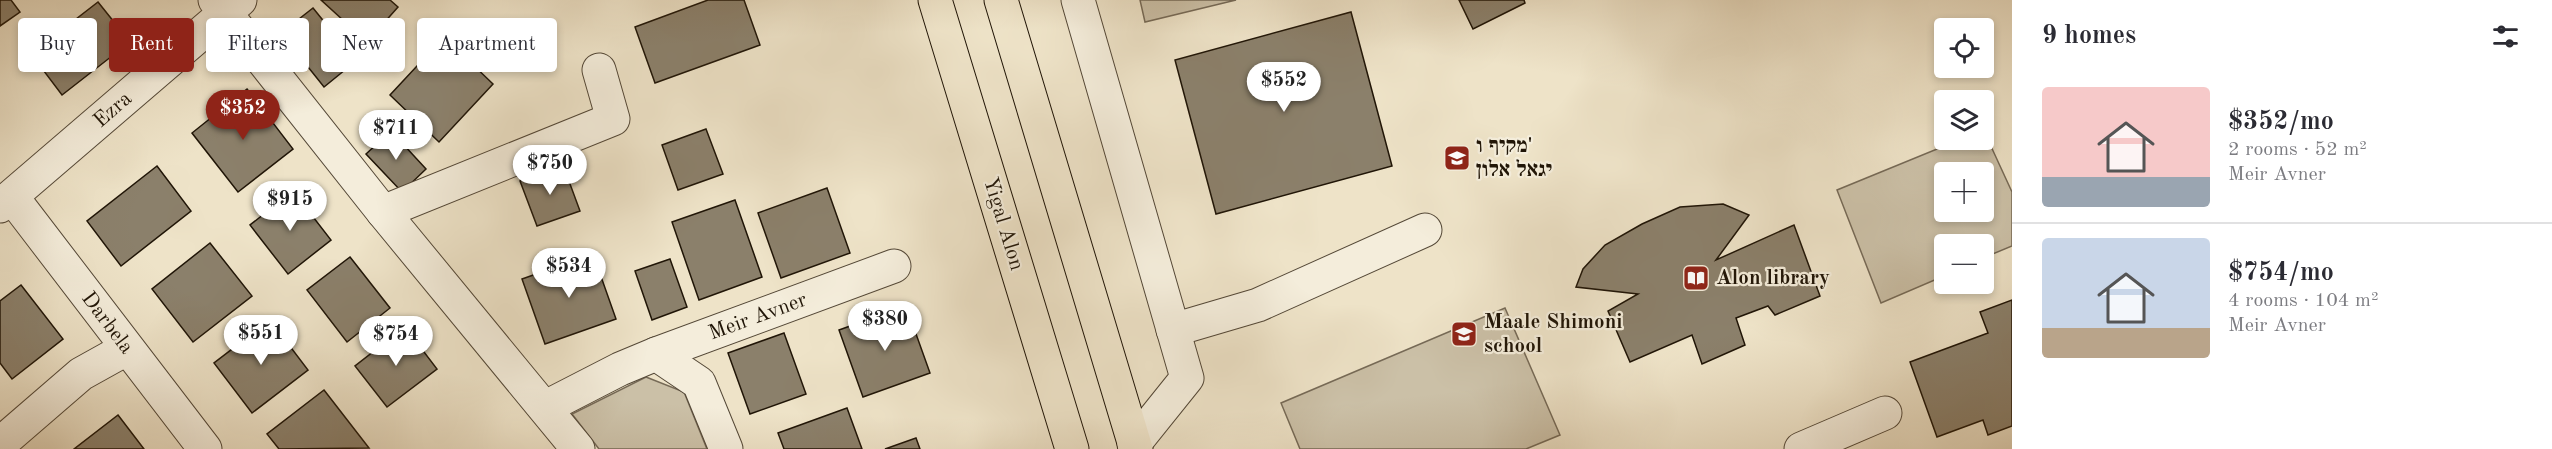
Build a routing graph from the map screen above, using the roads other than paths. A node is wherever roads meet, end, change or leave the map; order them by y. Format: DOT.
graph roads {
  1 [pos="935,0"];
  2 [pos="1001,0"];
  3 [pos="1078,0"];
  4 [pos="227,5"];
  5 [pos="599,70"];
  6 [pos="6,201"];
  7 [pos="383,212"];
  8 [pos="1425,230"];
  9 [pos="894,266"];
  10 [pos="1173,330"];
  11 [pos="126,349"];
  12 [pos="656,354"];
  13 [pos="546,407"];
  14 [pos="1885,413"];
  15 [pos="0,444"];
  16 [pos="1135,447"];
  17 [pos="205,449"];
  18 [pos="578,449"];
  19 [pos="726,449"];
  20 [pos="1072,449"];
  21 [pos="1801,449"];
  1 -- 20 [label="main road, Yigal Alon"];
  2 -- 16 [label="main road"];
  3 -- 10 [label="street"];
  4 -- 6 [label="street, Ezra"];
  4 -- 7 [label="street"];
  5 -- 7 [label="street"];
  6 -- 11 [label="street, Darbela"];
  7 -- 13 [label="street"];
  8 -- 10 [label="street"];
  9 -- 12 [label="street, Meir Avner"];
  10 -- 16 [label="street"];
  11 -- 15 [label="street"];
  11 -- 17 [label="street, Darbela"];
  12 -- 13 [label="street, Meir Avner"];
  12 -- 19 [label="street"];
  13 -- 18 [label="street"];
  14 -- 21 [label="street"];
}
